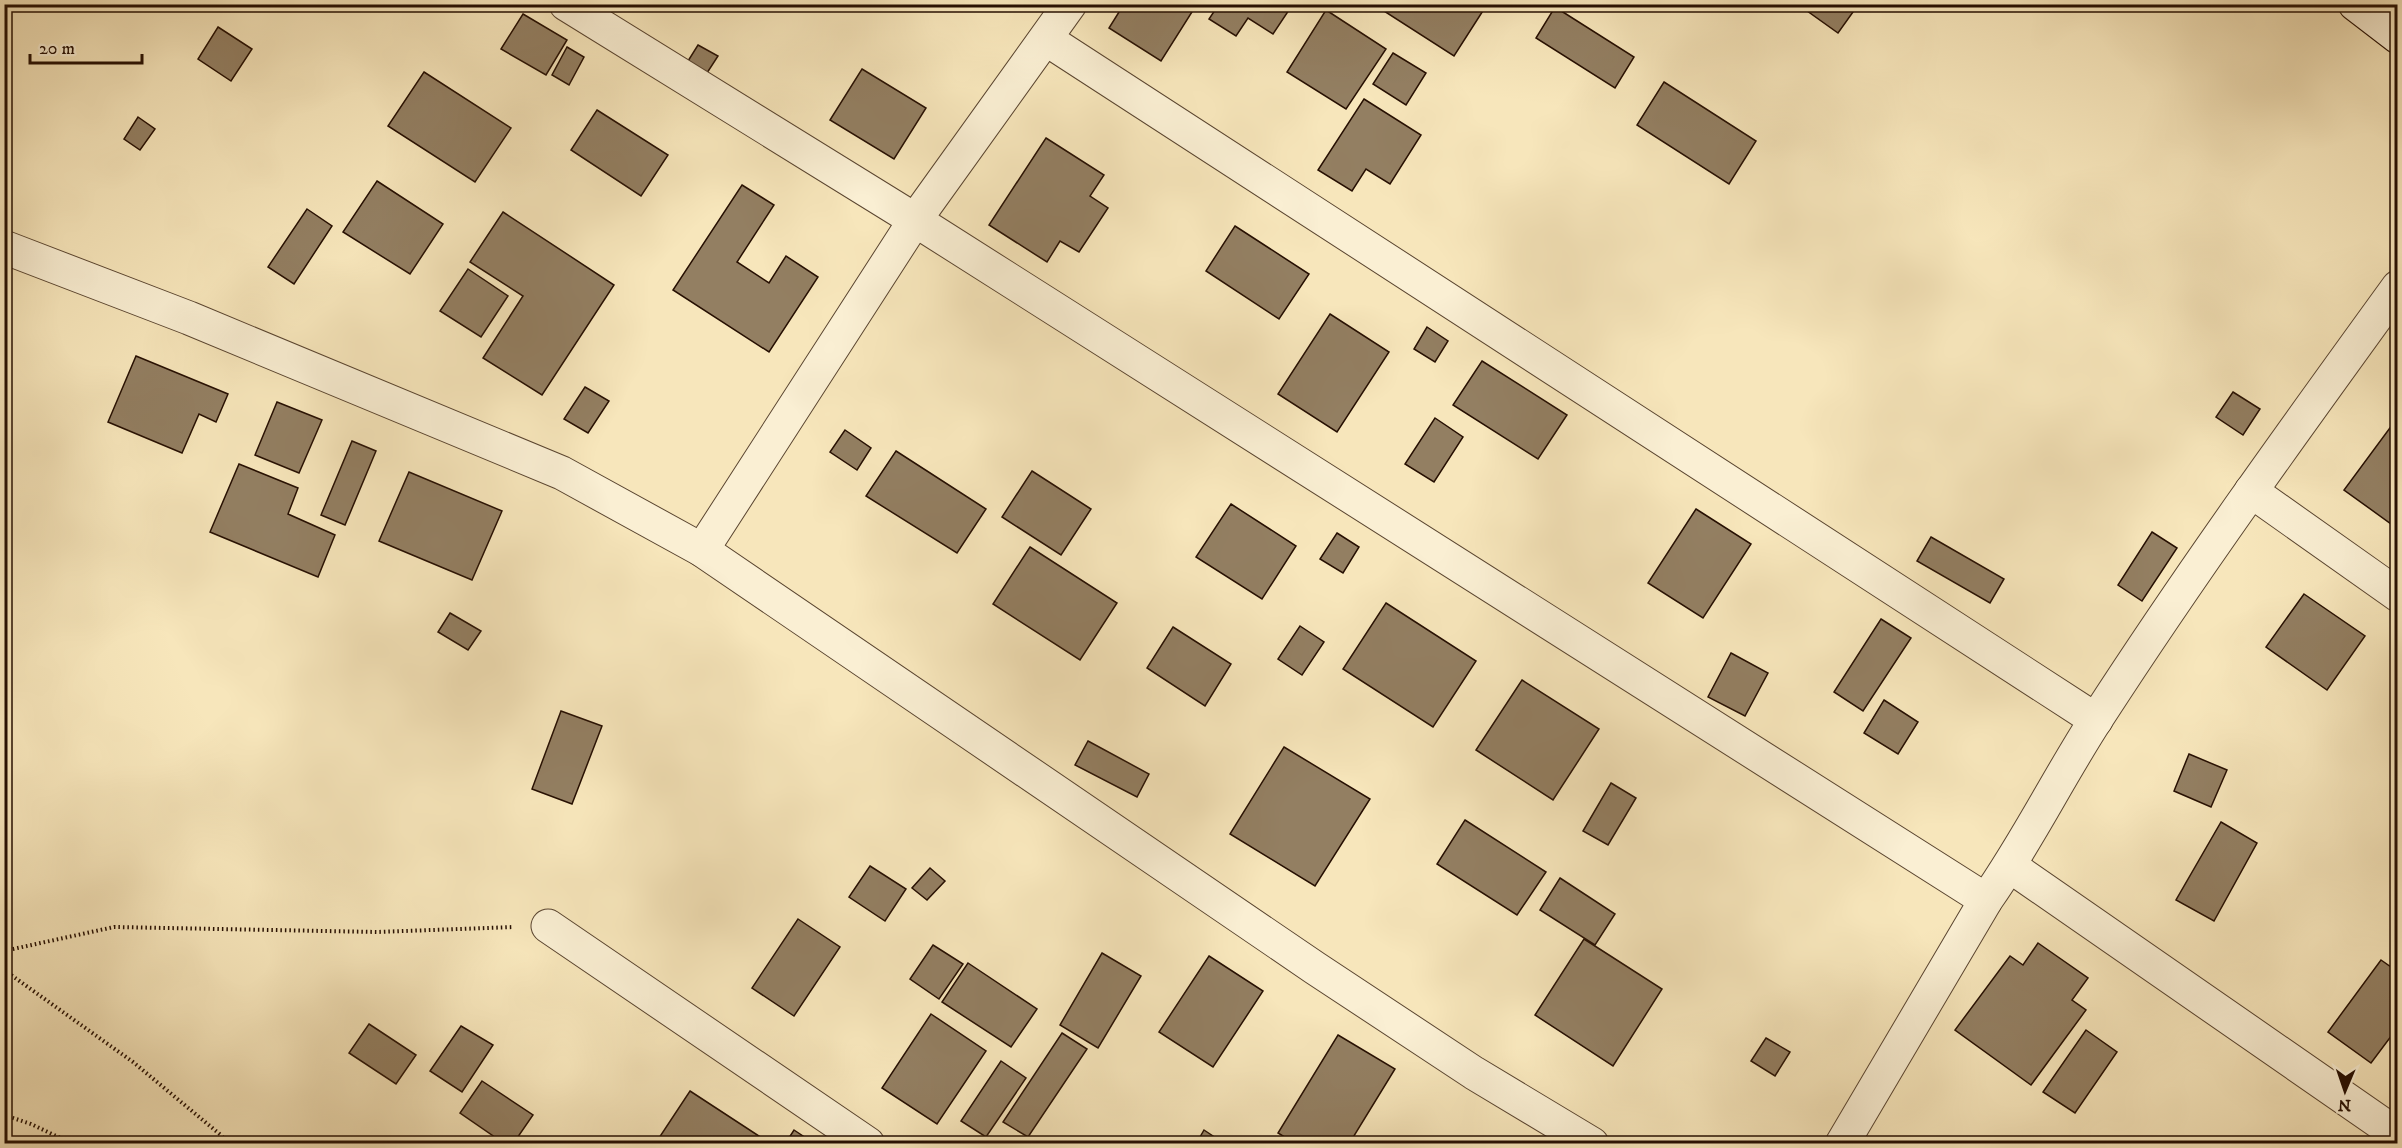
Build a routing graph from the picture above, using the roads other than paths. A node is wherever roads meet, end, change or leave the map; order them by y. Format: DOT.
graph roads {
  1 [pos="566,4"];
  2 [pos="1070,4"];
  3 [pos="2355,4"];
  4 [pos="2397,37"];
  5 [pos="1046,39"];
  6 [pos="915,220"];
  7 [pos="4,247"];
  8 [pos="2397,287"];
  9 [pos="2251,491"];
  10 [pos="702,550"];
  11 [pos="2397,596"];
  12 [pos="2096,720"];
  13 [pos="2010,866"];
  14 [pos="1986,900"];
  15 [pos="548,926"];
  16 [pos="2397,1135"];
  17 [pos="868,1143"];
  18 [pos="1592,1143"];
  19 [pos="1842,1143"];
  1 -- 6 [label="street"];
  2 -- 5 [label="street"];
  3 -- 4 [label="street"];
  5 -- 6 [label="street"];
  5 -- 12 [label="street"];
  6 -- 10 [label="street"];
  6 -- 14 [label="street"];
  7 -- 10 [label="street"];
  8 -- 9 [label="street"];
  9 -- 11 [label="street"];
  9 -- 12 [label="street"];
  10 -- 18 [label="street"];
  12 -- 13 [label="street"];
  13 -- 14 [label="street"];
  13 -- 16 [label="street"];
  14 -- 19 [label="street"];
  15 -- 17 [label="street"];
}
